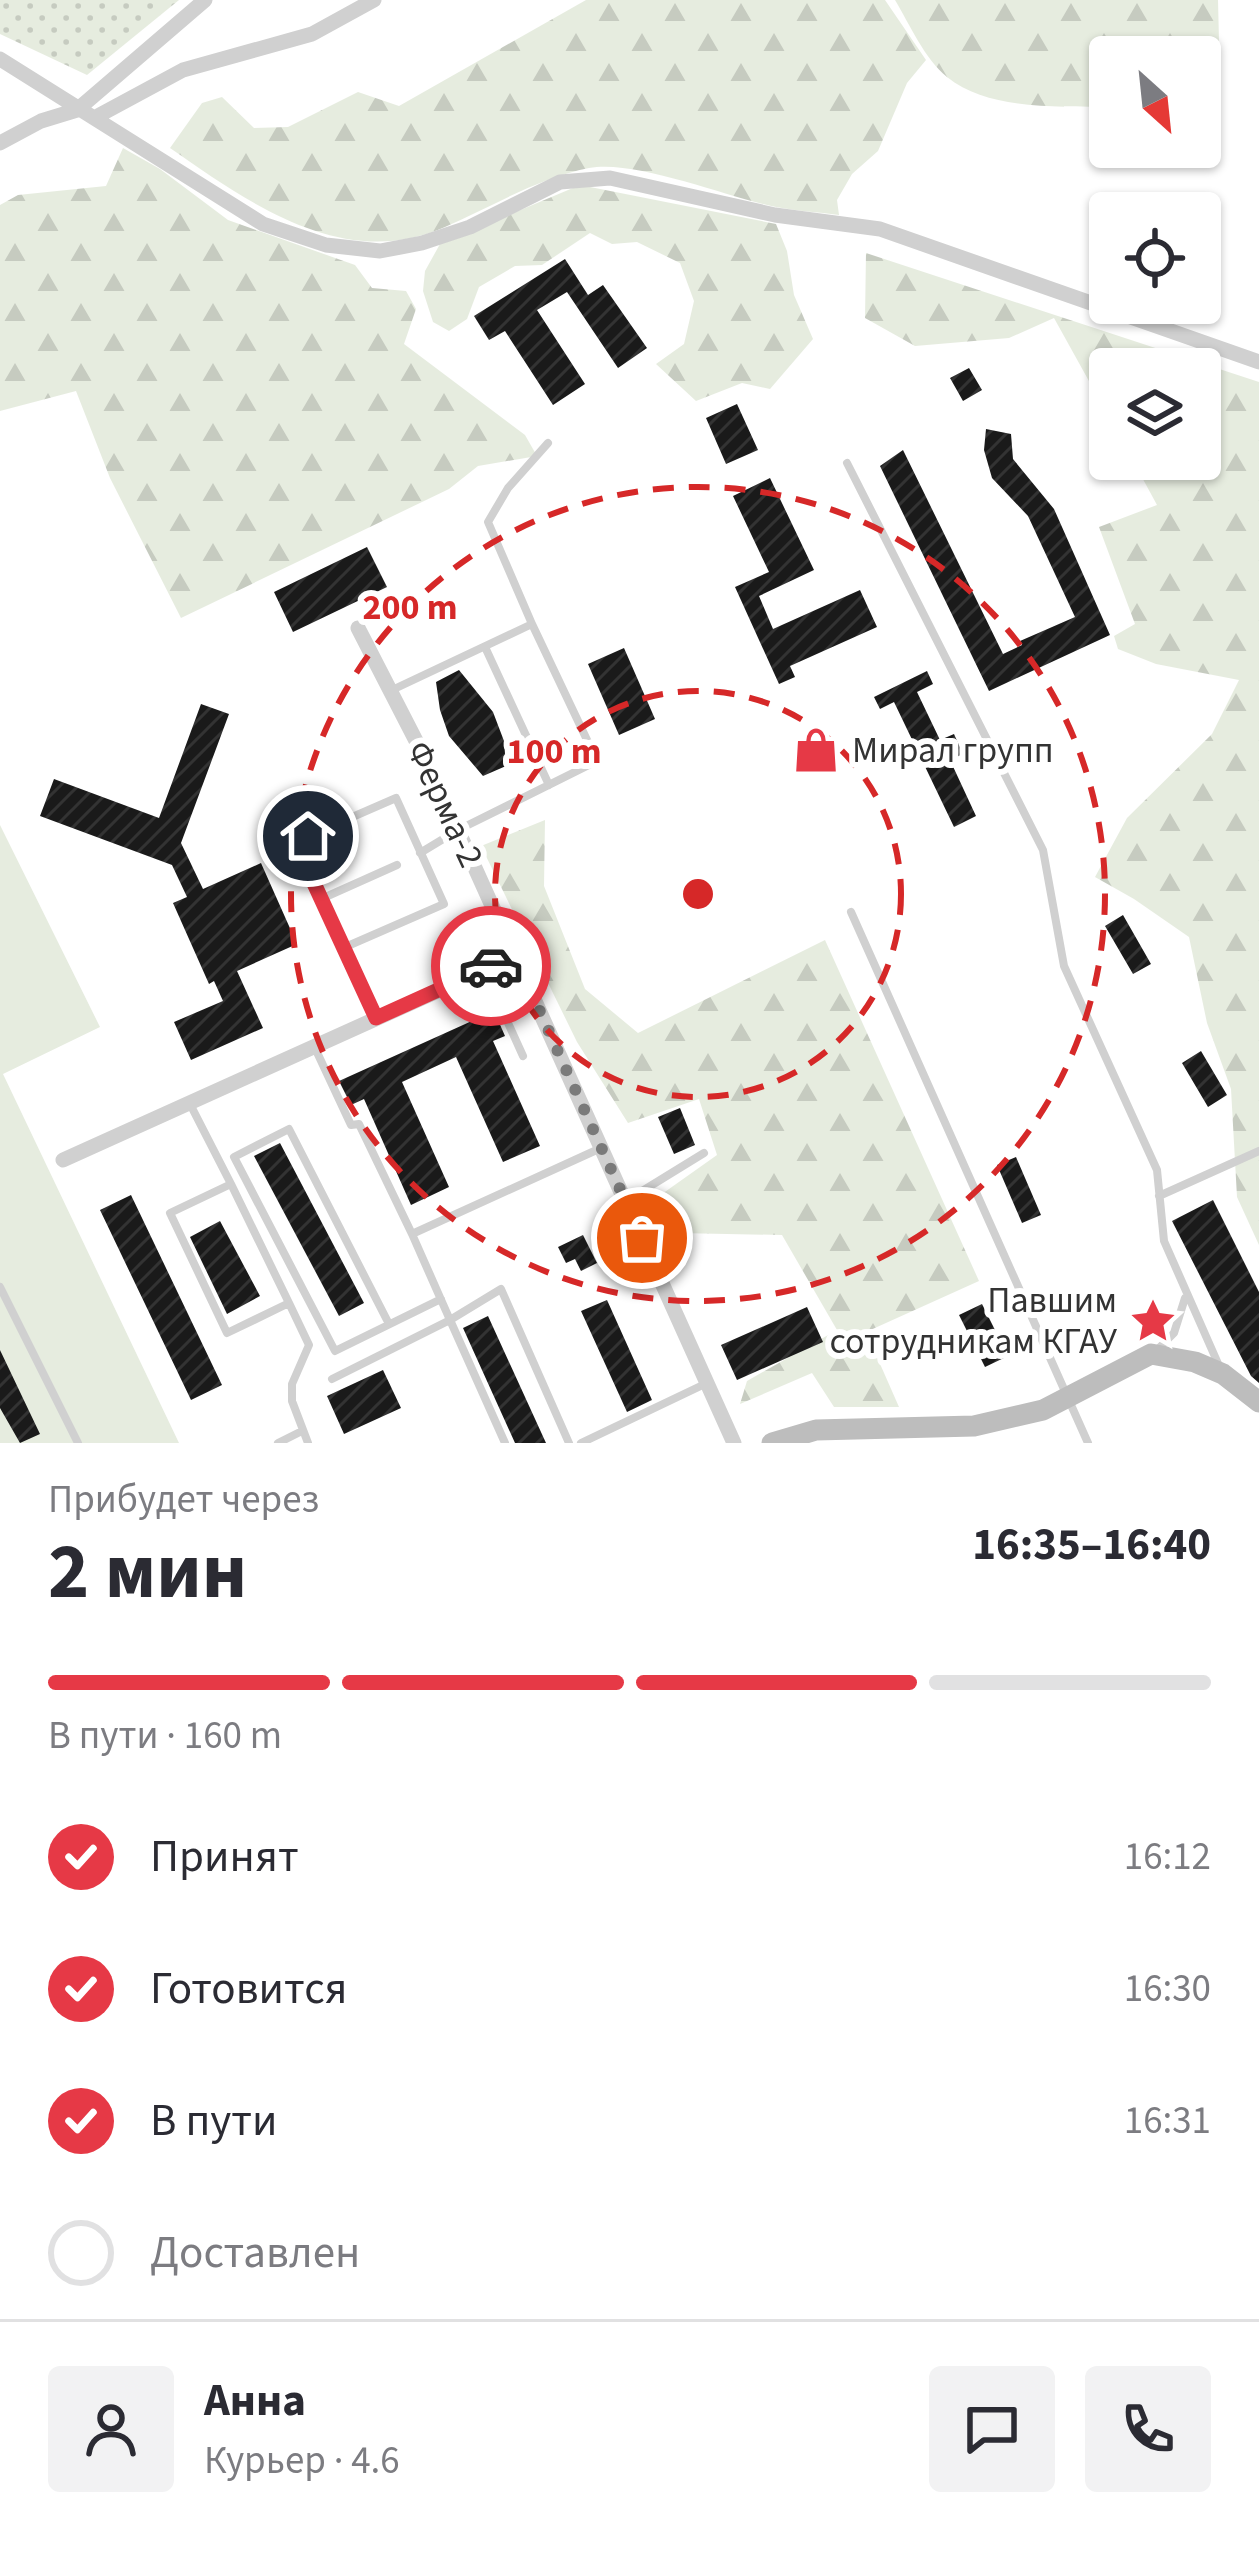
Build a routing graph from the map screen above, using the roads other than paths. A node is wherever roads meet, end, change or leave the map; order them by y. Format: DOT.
graph roads {
  1 [pos="206,0"];
  2 [pos="374,0"];
  3 [pos="0,59"];
  4 [pos="77,110"];
  5 [pos="94,118"];
  6 [pos="0,143"];
  7 [pos="1259,362"];
  8 [pos="548,443"];
  9 [pos="847,464"];
  10 [pos="532,624"];
  11 [pos="358,628"];
  12 [pos="485,646"];
  13 [pos="390,691"];
  14 [pos="549,785"];
  15 [pos="458,830"];
  16 [pos="420,853"];
  17 [pos="397,865"];
  18 [pos="321,899"];
  19 [pos="851,912"];
  20 [pos="343,948"];
  21 [pos="515,956"];
  22 [pos="484,970"];
  23 [pos="376,1018"];
  24 [pos="314,1046"];
  25 [pos="523,1056"];
  26 [pos="189,1103"];
  27 [pos="602,1148"];
  28 [pos="1259,1151"];
  29 [pos="704,1153"];
  30 [pos="63,1160"];
  31 [pos="231,1184"];
  32 [pos="1159,1196"];
  33 [pos="626,1202"];
  34 [pos="412,1234"];
  35 [pos="0,1287"];
  36 [pos="1185,1297"];
  37 [pos="441,1299"];
  38 [pos="289,1303"];
  39 [pos="450,1320"];
  40 [pos="389,1324"];
  41 [pos="1151,1354"];
  42 [pos="1223,1374"];
  43 [pos="332,1379"];
  44 [pos="708,1382"];
  45 [pos="1067,1397"];
  46 [pos="1259,1402"];
  47 [pos="302,1431"];
  48 [pos="908,1435"];
  49 [pos="78,1443"];
  50 [pos="278,1443"];
  51 [pos="308,1443"];
  52 [pos="505,1443"];
  53 [pos="569,1443"];
  54 [pos="581,1443"];
  55 [pos="734,1443"];
  56 [pos="772,1443"];
  57 [pos="1088,1443"];
  1 -- 4 [label="street"];
  2 -- 5 [label="street"];
  3 -- 4 [label="street"];
  4 -- 5 [label="street"];
  4 -- 6 [label="street"];
  5 -- 7 [label="street"];
  8 -- 10 [label="lane"];
  9 -- 32 [label="lane"];
  10 -- 12 [label="lane"];
  10 -- 14 [label="lane"];
  11 -- 13 [label="street, Ферма-2"];
  12 -- 13 [label="lane"];
  12 -- 14 [label="lane"];
  13 -- 15 [label="street, Ферма-2"];
  14 -- 15 [label="lane"];
  15 -- 16 [label="lane"];
  15 -- 21 [label="street, Ферма-2"];
  16 -- 18 [label="lane"];
  16 -- 20 [label="lane"];
  17 -- 18 [label="lane"];
  18 -- 20 [label="lane"];
  19 -- 45 [label="lane"];
  20 -- 23 [label="lane"];
  21 -- 22 [label="street"];
  21 -- 27 [label="street, Ферма-2"];
  22 -- 23 [label="street"];
  22 -- 25 [label="lane"];
  23 -- 24 [label="street"];
  24 -- 26 [label="street"];
  24 -- 34 [label="lane"];
  26 -- 30 [label="street"];
  26 -- 31 [label="lane"];
  27 -- 33 [label="street, Ферма-2"];
  27 -- 34 [label="lane"];
  28 -- 32 [label="lane"];
  29 -- 33 [label="lane"];
  31 -- 38 [label="lane"];
  31 -- 38 [label="lane"];
  32 -- 36 [label="lane"];
  33 -- 44 [label="street, Ферма-2"];
  34 -- 37 [label="lane"];
  35 -- 49 [label="lane"];
  36 -- 41 [label="lane"];
  36 -- 42 [label="lane"];
  37 -- 39 [label="lane"];
  37 -- 40 [label="lane"];
  38 -- 47 [label="lane"];
  39 -- 43 [label="lane"];
  39 -- 52 [label="lane"];
  39 -- 53 [label="lane"];
  40 -- 40 [label="lane"];
  41 -- 42 [label="street"];
  41 -- 45 [label="street"];
  42 -- 46 [label="street"];
  44 -- 54 [label="lane"];
  44 -- 55 [label="street, Ферма-2"];
  45 -- 48 [label="street"];
  45 -- 57 [label="lane"];
  47 -- 50 [label="lane"];
  47 -- 51 [label="lane"];
  48 -- 56 [label="street"];
}
